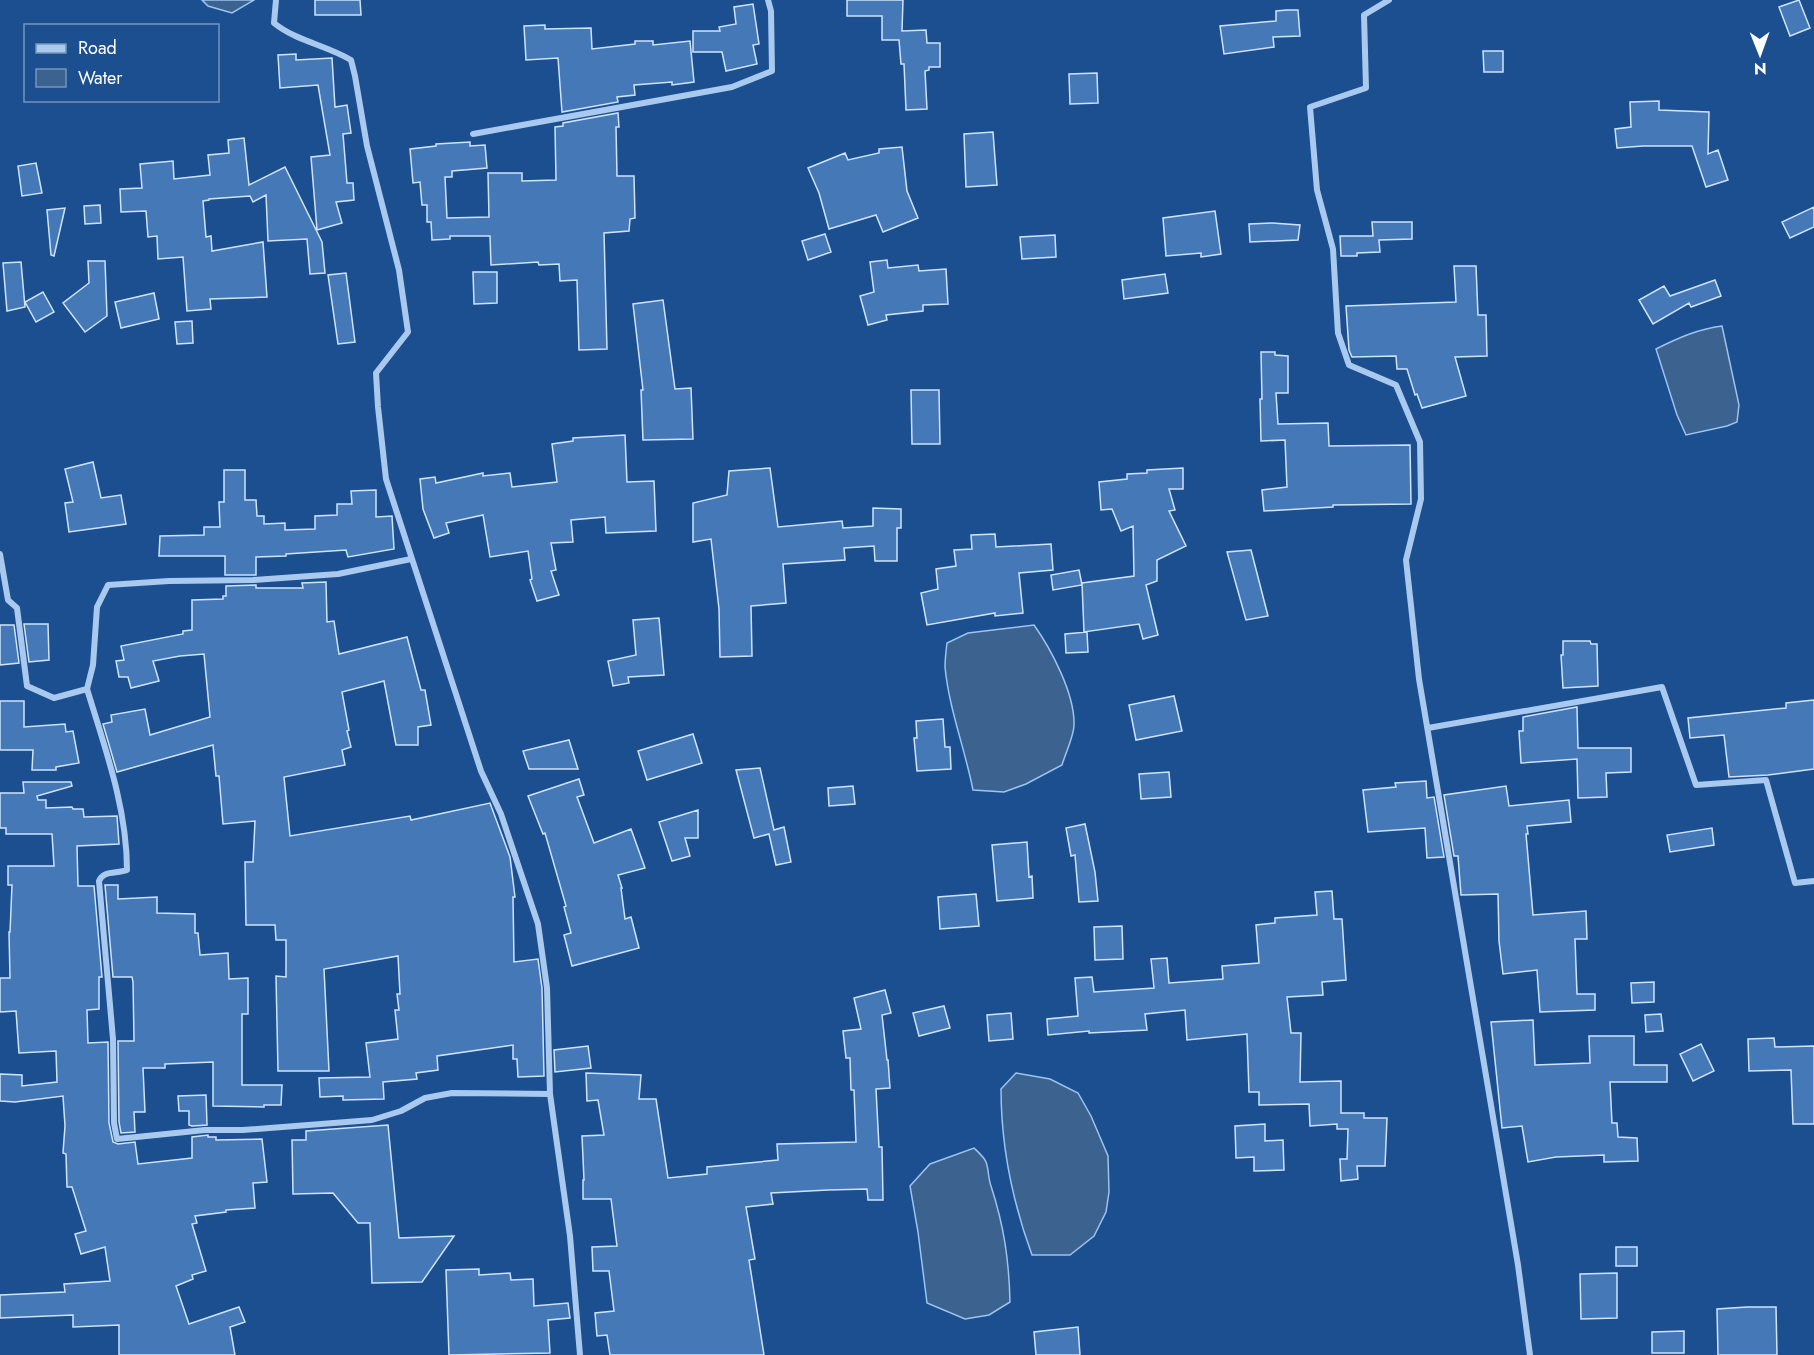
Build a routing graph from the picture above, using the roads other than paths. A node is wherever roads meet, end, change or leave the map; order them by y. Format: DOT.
graph roads {
  1 [pos="276,0"];
  2 [pos="768,0"];
  3 [pos="1389,0"];
  4 [pos="473,134"];
  5 [pos="0,554"];
  6 [pos="411,559"];
  7 [pos="87,688"];
  8 [pos="1428,728"];
  9 [pos="1814,881"];
  10 [pos="550,1094"];
  11 [pos="580,1355"];
  12 [pos="1530,1355"];
  1 -- 6 [label="street"];
  2 -- 4 [label="street"];
  3 -- 8 [label="street"];
  5 -- 7 [label="street"];
  6 -- 7 [label="street"];
  6 -- 10 [label="street"];
  7 -- 10 [label="street"];
  8 -- 9 [label="street"];
  8 -- 12 [label="street"];
  10 -- 11 [label="street"];
}
